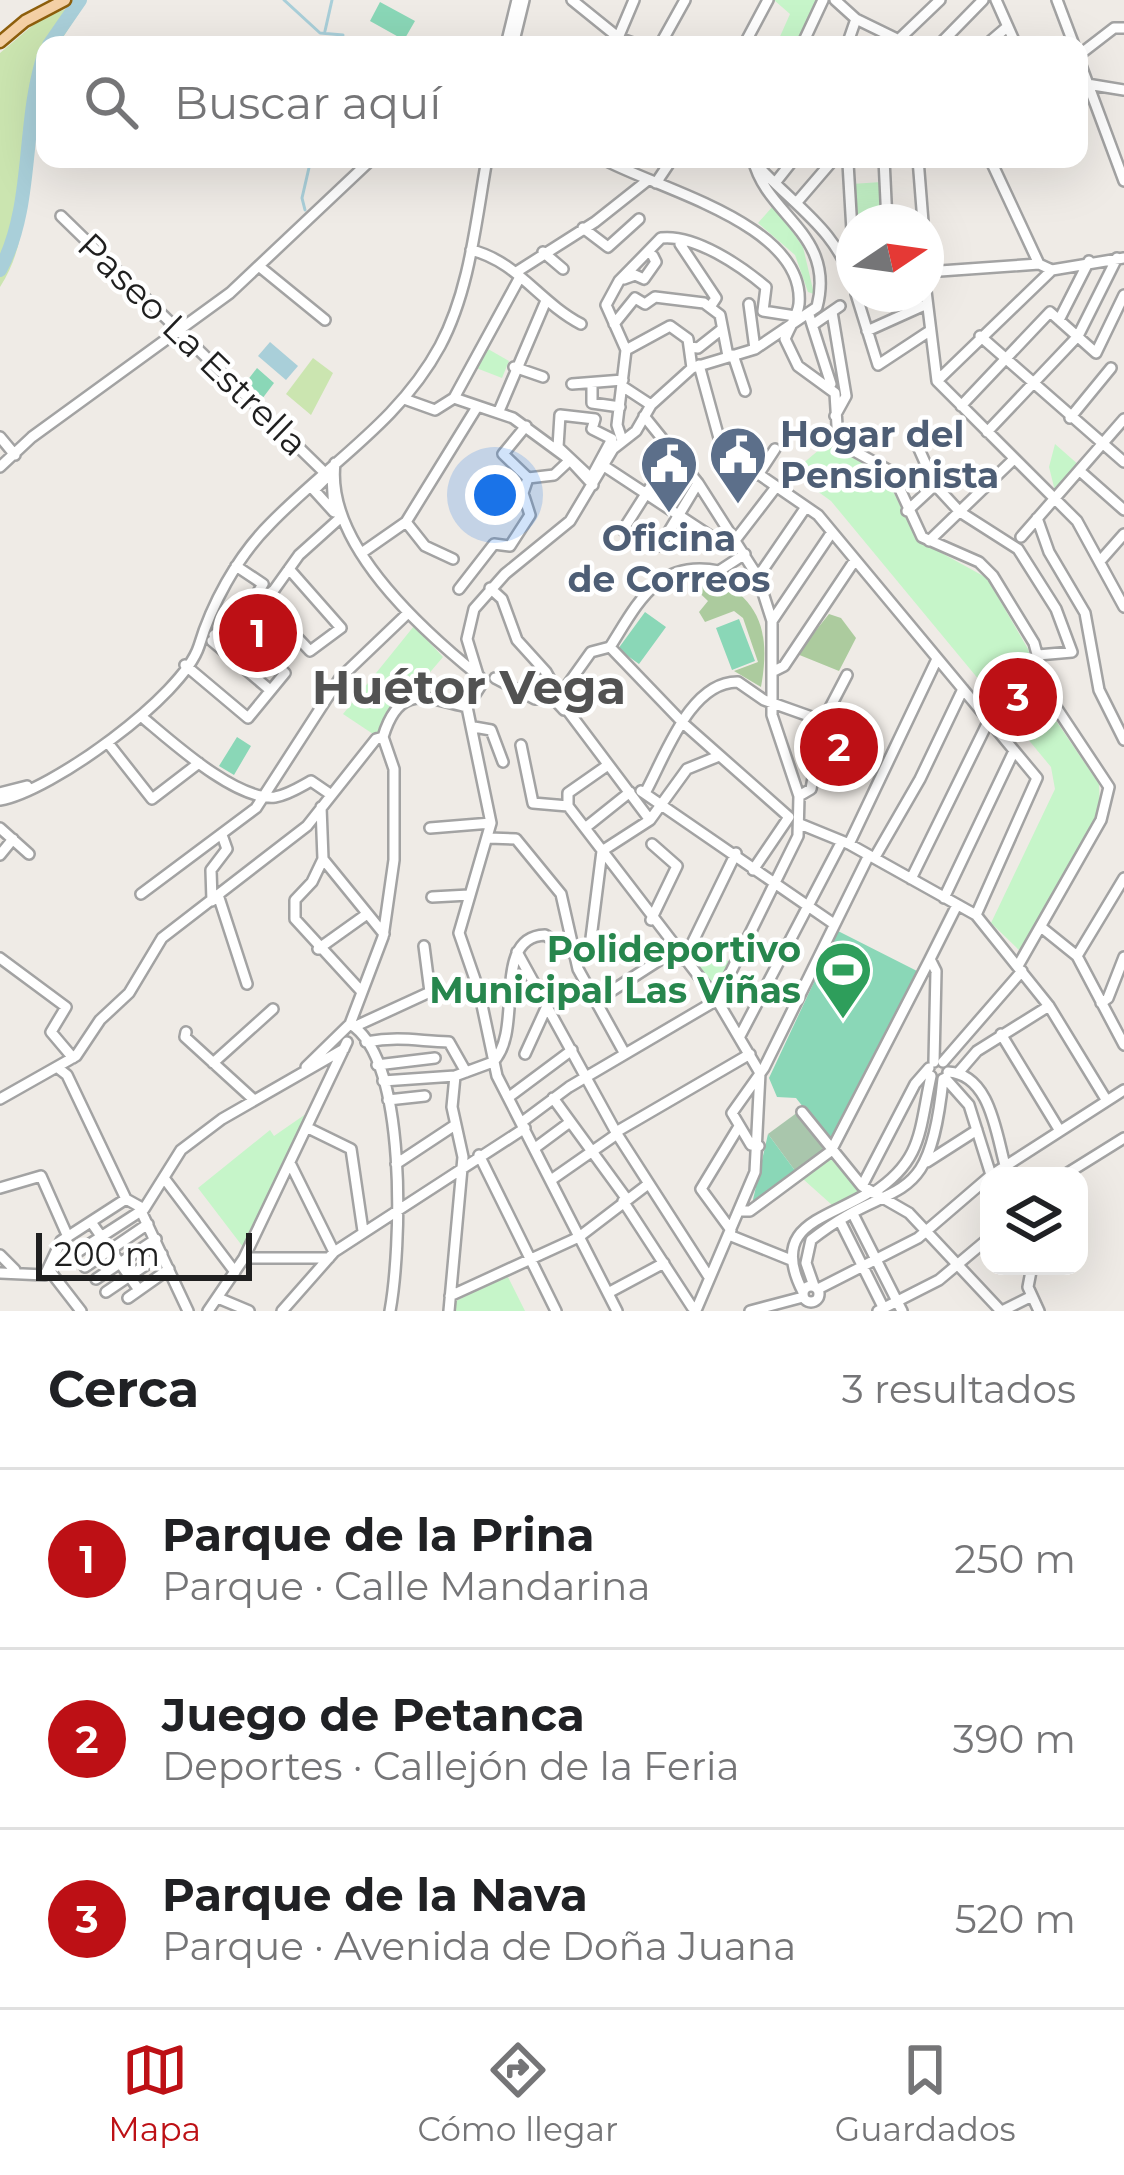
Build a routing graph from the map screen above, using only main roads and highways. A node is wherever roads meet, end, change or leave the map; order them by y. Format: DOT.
graph roads {
  1 [pos="65,0"];
  2 [pos="0,42"];
  1 -- 2 [label="main road"];
}
